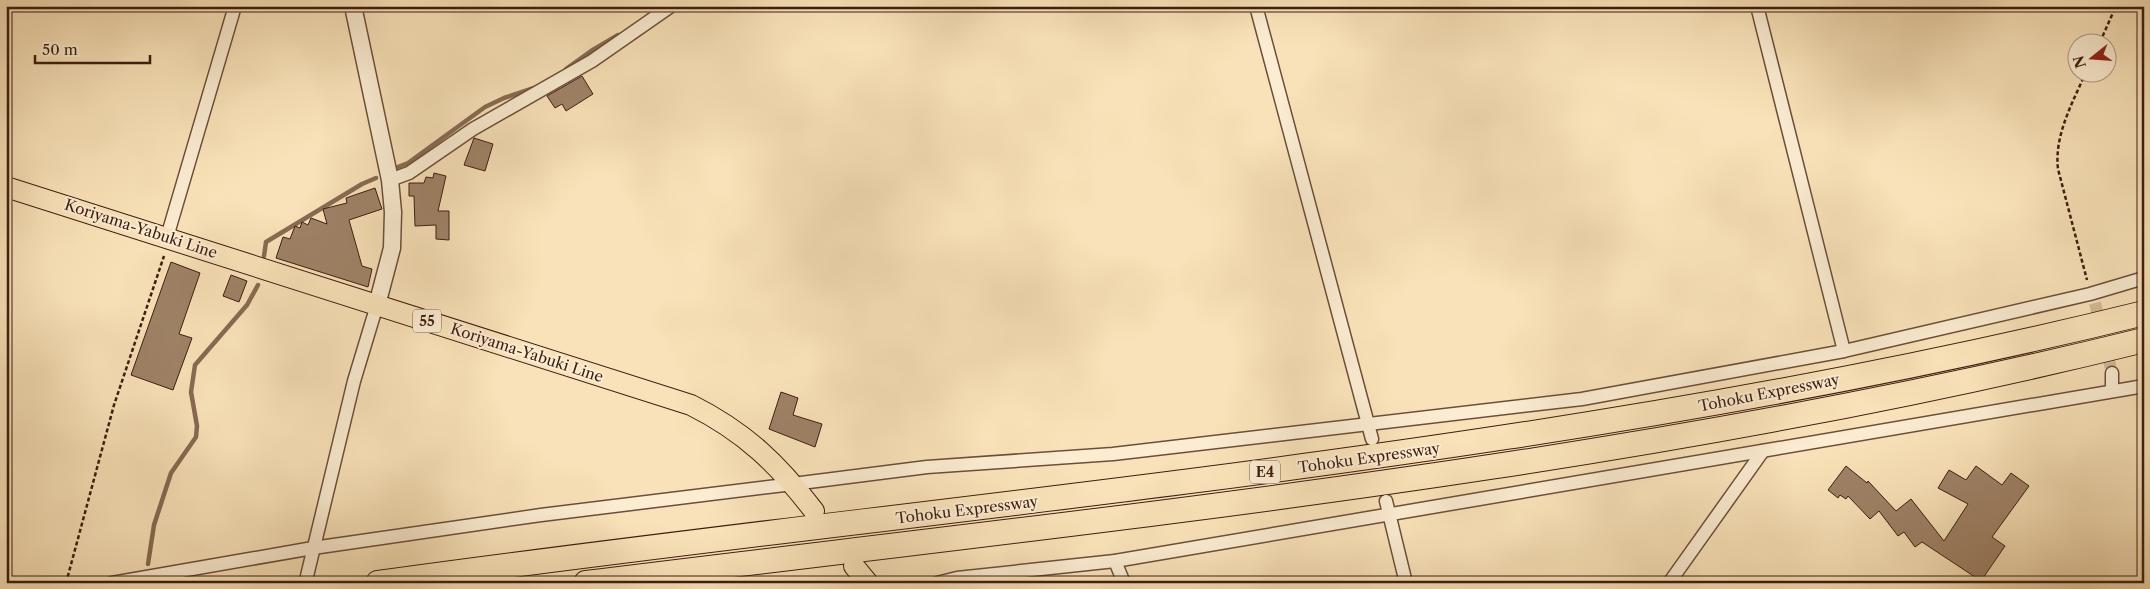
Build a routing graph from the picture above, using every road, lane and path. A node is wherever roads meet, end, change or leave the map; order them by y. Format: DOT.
graph roads {
  1 [pos="235,6"];
  2 [pos="353,6"];
  3 [pos="671,6"];
  4 [pos="1256,6"];
  5 [pos="1757,6"];
  6 [pos="2116,6"];
  7 [pos="2104,32"];
  8 [pos="2082,82"];
  9 [pos="390,180"];
  10 [pos="6,186"];
  11 [pos="169,237"];
  12 [pos="2144,278"];
  13 [pos="2093,298"];
  14 [pos="377,305"];
  15 [pos="2144,313"];
  16 [pos="2144,340"];
  17 [pos="1844,351"];
  18 [pos="2112,373"];
  19 [pos="2144,386"];
  20 [pos="2112,391"];
  21 [pos="1367,423"];
  22 [pos="1372,439"];
  23 [pos="1762,452"];
  24 [pos="793,484"];
  25 [pos="1386,501"];
  26 [pos="814,511"];
  27 [pos="1390,516"];
  28 [pos="314,548"];
  29 [pos="1115,561"];
  30 [pos="307,576"];
  31 [pos="66,583"];
  32 [pos="112,583"];
  33 [pos="378,583"];
  34 [pos="586,583"];
  35 [pos="937,583"];
  36 [pos="1124,583"];
  37 [pos="1406,583"];
  38 [pos="1669,583"];
  1 -- 11 [label="street"];
  2 -- 9 [label="street"];
  3 -- 9 [label="street"];
  4 -- 21 [label="street"];
  5 -- 17 [label="street"];
  6 -- 7 [label="path"];
  8 -- 13 [label="path"];
  9 -- 14 [label="street"];
  10 -- 11 [label="main road, Koriyama-Yabuki Line / 55"];
  11 -- 14 [label="main road, Koriyama-Yabuki Line / 55"];
  11 -- 31 [label="path"];
  12 -- 13 [label="street"];
  13 -- 17 [label="street"];
  14 -- 24 [label="main road, Koriyama-Yabuki Line / 55"];
  14 -- 28 [label="street"];
  15 -- 33 [label="highway, Tohoku Expressway / E4"];
  16 -- 34 [label="highway, Tohoku Expressway / E4"];
  17 -- 21 [label="street"];
  18 -- 20 [label="street"];
  19 -- 20 [label="street"];
  20 -- 23 [label="street"];
  21 -- 22 [label="street"];
  21 -- 24 [label="street"];
  23 -- 27 [label="street"];
  23 -- 38 [label="street"];
  24 -- 26 [label="main road, Koriyama-Yabuki Line / 55"];
  24 -- 28 [label="street"];
  25 -- 27 [label="street"];
  27 -- 29 [label="street"];
  27 -- 37 [label="street"];
  28 -- 30 [label="street"];
  28 -- 32 [label="street"];
  29 -- 35 [label="street"];
  29 -- 36 [label="street"];
}
